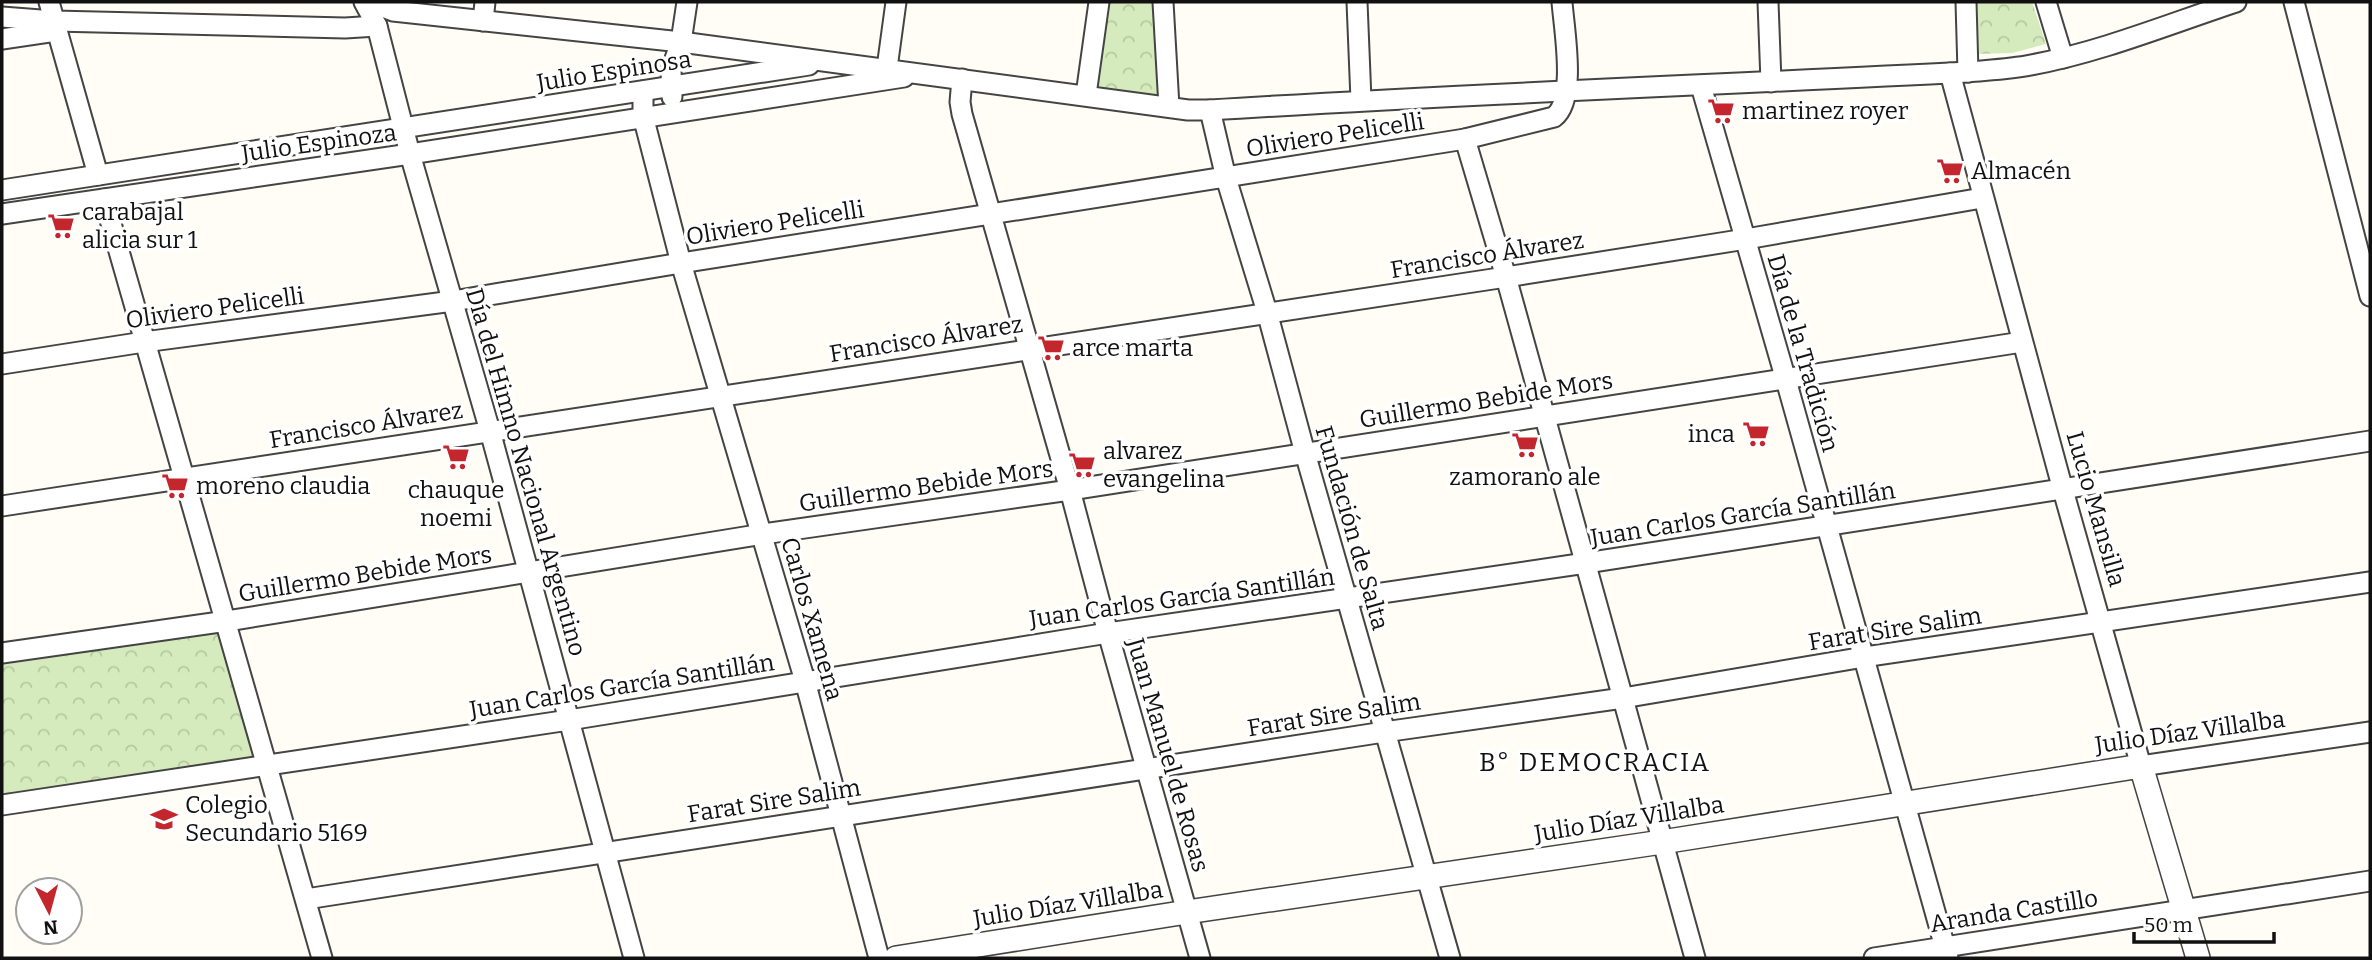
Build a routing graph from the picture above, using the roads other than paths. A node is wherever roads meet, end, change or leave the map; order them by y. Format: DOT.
graph roads {
  1 [pos="364,2"];
  2 [pos="370,2"];
  3 [pos="687,2"];
  4 [pos="896,2"];
  5 [pos="1099,2"];
  6 [pos="1163,2"];
  7 [pos="1357,2"];
  8 [pos="1562,2"];
  9 [pos="1768,2"];
  10 [pos="1966,2"];
  11 [pos="2046,2"];
  12 [pos="2236,2"];
  13 [pos="2294,2"];
  14 [pos="484,11"];
  15 [pos="2,17"];
  16 [pos="53,18"];
  17 [pos="377,26"];
  18 [pos="2,39"];
  19 [pos="681,42"];
  20 [pos="2063,58"];
  21 [pos="831,62"];
  22 [pos="887,68"];
  23 [pos="1959,72"];
  24 [pos="930,74"];
  25 [pos="962,79"];
  26 [pos="1771,82"];
  27 [pos="671,86"];
  28 [pos="1701,86"];
  29 [pos="643,91"];
  30 [pos="1567,91"];
  31 [pos="1086,95"];
  32 [pos="1361,100"];
  33 [pos="1169,107"];
  34 [pos="1210,110"];
  35 [pos="674,112"];
  36 [pos="643,116"];
  37 [pos="404,128"];
  38 [pos="1465,139"];
  39 [pos="410,154"];
  40 [pos="99,175"];
  41 [pos="1226,178"];
  42 [pos="2,190"];
  43 [pos="1982,198"];
  44 [pos="104,199"];
  45 [pos="2,214"];
  46 [pos="990,214"];
  47 [pos="1746,239"];
  48 [pos="681,262"];
  49 [pos="1506,277"];
  50 [pos="2370,296"];
  51 [pos="453,301"];
  52 [pos="1267,313"];
  53 [pos="144,342"];
  54 [pos="2022,342"];
  55 [pos="1030,348"];
  56 [pos="2,365"];
  57 [pos="1786,380"];
  58 [pos="720,396"];
  59 [pos="1544,416"];
  60 [pos="490,431"];
  61 [pos="2370,441"];
  62 [pos="1304,453"];
  63 [pos="184,478"];
  64 [pos="1070,490"];
  65 [pos="2063,490"];
  66 [pos="2,506"];
  67 [pos="1825,524"];
  68 [pos="762,534"];
  69 [pos="1586,563"];
  70 [pos="529,573"];
  71 [pos="2370,582"];
  72 [pos="1348,598"];
  73 [pos="227,621"];
  74 [pos="2100,622"];
  75 [pos="1108,633"];
  76 [pos="2,653"];
  77 [pos="1864,657"];
  78 [pos="805,681"];
  79 [pos="1623,698"];
  80 [pos="569,720"];
  81 [pos="1384,732"];
  82 [pos="2370,732"];
  83 [pos="267,765"];
  84 [pos="2141,766"];
  85 [pos="1146,770"];
  86 [pos="1903,803"];
  87 [pos="2,805"];
  88 [pos="840,815"];
  89 [pos="1662,842"];
  90 [pos="604,852"];
  91 [pos="1427,876"];
  92 [pos="2370,881"];
  93 [pos="306,899"];
  94 [pos="2184,909"];
  95 [pos="1188,912"];
  96 [pos="1946,952"];
  97 [pos="322,958"];
  98 [pos="634,958"];
  99 [pos="879,958"];
  100 [pos="896,958"];
  101 [pos="1200,958"];
  102 [pos="1450,958"];
  103 [pos="1695,958"];
  104 [pos="1874,958"];
  105 [pos="2198,958"];
  1 -- 17 [label="street, Día del Himno Nacional Argentino"];
  2 -- 14 [label="street"];
  3 -- 19 [label="street"];
  4 -- 22 [label="street"];
  5 -- 31 [label="street"];
  6 -- 33 [label="street"];
  7 -- 32 [label="street"];
  8 -- 30 [label="street"];
  9 -- 26 [label="street"];
  10 -- 23 [label="street, Lucio Mansilla"];
  11 -- 20 [label="street"];
  12 -- 20 [label="street"];
  13 -- 50 [label="street"];
  14 -- 19 [label="street"];
  15 -- 16 [label="street"];
  16 -- 17 [label="street"];
  16 -- 18 [label="street"];
  16 -- 40 [label="street"];
  17 -- 37 [label="street, Día del Himno Nacional Argentino"];
  19 -- 21 [label="street"];
  19 -- 27 [label="street"];
  20 -- 23 [label="street"];
  21 -- 22 [label="street"];
  21 -- 27 [label="street, Julio Espinosa"];
  22 -- 24 [label="street"];
  23 -- 26 [label="street"];
  23 -- 43 [label="street, Lucio Mansilla"];
  24 -- 25 [label="street"];
  24 -- 35 [label="street, Julio Espinosa"];
  25 -- 31 [label="street"];
  25 -- 46 [label="street, Juan Manuel de Rosas"];
  26 -- 28 [label="street"];
  27 -- 29 [label="street, Julio Espinosa"];
  27 -- 35 [label="street"];
  28 -- 30 [label="street"];
  28 -- 47 [label="street, Día de la Tradición"];
  29 -- 36 [label="street, Carlos Xamena"];
  29 -- 37 [label="street, Julio Espinosa"];
  30 -- 32 [label="street"];
  30 -- 38 [label="street, Oliviero Pelicelli"];
  31 -- 33 [label="street"];
  32 -- 34 [label="street"];
  33 -- 34 [label="street"];
  34 -- 41 [label="street, Fundación de Salta"];
  35 -- 36 [label="street, Julio Espinosa"];
  36 -- 39 [label="street, Julio Espinoza"];
  36 -- 48 [label="street, Carlos Xamena"];
  37 -- 39 [label="street, Día del Himno Nacional Argentino"];
  37 -- 40 [label="street, Julio Espinoza"];
  38 -- 41 [label="street, Oliviero Pelicelli"];
  38 -- 49 [label="street"];
  39 -- 44 [label="street, Julio Espinoza"];
  39 -- 51 [label="street, Día del Himno Nacional Argentino"];
  40 -- 42 [label="street, Julio Espinoza"];
  41 -- 46 [label="street, Oliviero Pelicelli"];
  41 -- 52 [label="street, Fundación de Salta"];
  43 -- 47 [label="street, Francisco Álvarez"];
  43 -- 54 [label="street, Lucio Mansilla"];
  44 -- 45 [label="street, Julio Espinoza"];
  44 -- 53 [label="street"];
  46 -- 48 [label="street, Oliviero Pelicelli"];
  46 -- 55 [label="street, Juan Manuel de Rosas"];
  47 -- 49 [label="street, Francisco Álvarez"];
  47 -- 57 [label="street, Día de la Tradición"];
  48 -- 51 [label="street, Oliviero Pelicelli"];
  48 -- 58 [label="street, Carlos Xamena"];
  49 -- 52 [label="street, Francisco Álvarez"];
  49 -- 59 [label="street"];
  51 -- 53 [label="street, Oliviero Pelicelli"];
  51 -- 60 [label="street, Día del Himno Nacional Argentino"];
  52 -- 55 [label="street, Francisco Álvarez"];
  52 -- 62 [label="street, Fundación de Salta"];
  53 -- 56 [label="street, Oliviero Pelicelli"];
  53 -- 63 [label="street"];
  54 -- 57 [label="street, Guillermo Bebide Mors"];
  54 -- 65 [label="street, Lucio Mansilla"];
  55 -- 58 [label="street, Francisco Álvarez"];
  55 -- 64 [label="street, Juan Manuel de Rosas"];
  57 -- 59 [label="street, Guillermo Bebide Mors"];
  57 -- 67 [label="street, Día de la Tradición"];
  58 -- 60 [label="street, Francisco Álvarez"];
  58 -- 68 [label="street, Carlos Xamena"];
  59 -- 62 [label="street, Guillermo Bebide Mors"];
  59 -- 69 [label="street"];
  60 -- 63 [label="street, Francisco Álvarez"];
  60 -- 70 [label="street, Día del Himno Nacional Argentino"];
  61 -- 65 [label="street, Juan Carlos García Santillán"];
  62 -- 64 [label="street, Guillermo Bebide Mors"];
  62 -- 72 [label="street, Fundación de Salta"];
  63 -- 66 [label="street, Francisco Álvarez"];
  63 -- 73 [label="street"];
  64 -- 68 [label="street, Guillermo Bebide Mors"];
  64 -- 75 [label="street, Juan Manuel de Rosas"];
  65 -- 67 [label="street, Juan Carlos García Santillán"];
  65 -- 74 [label="street, Lucio Mansilla"];
  67 -- 69 [label="street, Juan Carlos García Santillán"];
  67 -- 77 [label="street, Día de la Tradición"];
  68 -- 70 [label="street, Guillermo Bebide Mors"];
  68 -- 78 [label="street, Carlos Xamena"];
  69 -- 72 [label="street, Juan Carlos García Santillán"];
  69 -- 79 [label="street"];
  70 -- 73 [label="street, Guillermo Bebide Mors"];
  70 -- 80 [label="street, Día del Himno Nacional Argentino"];
  71 -- 74 [label="street, Farat Sire Salim"];
  72 -- 75 [label="street, Juan Carlos García Santillán"];
  72 -- 81 [label="street, Fundación de Salta"];
  73 -- 76 [label="street, Guillermo Bebide Mors"];
  73 -- 83 [label="street"];
  74 -- 77 [label="street, Farat Sire Salim"];
  74 -- 84 [label="street, Lucio Mansilla"];
  75 -- 78 [label="street, Juan Carlos García Santillán"];
  75 -- 85 [label="street, Juan Manuel de Rosas"];
  77 -- 79 [label="street, Farat Sire Salim"];
  77 -- 86 [label="street, Día de la Tradición"];
  78 -- 80 [label="street, Juan Carlos García Santillán"];
  78 -- 88 [label="street, Carlos Xamena"];
  79 -- 81 [label="street, Farat Sire Salim"];
  79 -- 89 [label="street"];
  80 -- 83 [label="street, Juan Carlos García Santillán"];
  80 -- 90 [label="street, Día del Himno Nacional Argentino"];
  81 -- 85 [label="street, Farat Sire Salim"];
  81 -- 91 [label="street, Fundación de Salta"];
  82 -- 84 [label="street, Julio Díaz Villalba"];
  83 -- 87 [label="street, Juan Carlos García Santillán"];
  83 -- 93 [label="street"];
  84 -- 86 [label="street, Julio Díaz Villalba"];
  84 -- 94 [label="street, Lucio Mansilla"];
  85 -- 88 [label="street, Farat Sire Salim"];
  85 -- 95 [label="street, Juan Manuel de Rosas"];
  86 -- 89 [label="street, Julio Díaz Villalba"];
  86 -- 96 [label="street, Día de la Tradición"];
  88 -- 90 [label="street, Farat Sire Salim"];
  88 -- 99 [label="street, Carlos Xamena"];
  89 -- 91 [label="street, Julio Díaz Villalba"];
  89 -- 103 [label="street"];
  90 -- 93 [label="street, Farat Sire Salim"];
  90 -- 98 [label="street, Día del Himno Nacional Argentino"];
  91 -- 95 [label="street, Julio Díaz Villalba"];
  91 -- 102 [label="street, Fundación de Salta"];
  92 -- 94 [label="street, Aranda Castillo"];
  93 -- 97 [label="street"];
  94 -- 96 [label="street, Aranda Castillo"];
  94 -- 105 [label="street, Lucio Mansilla"];
  95 -- 100 [label="street, Julio Díaz Villalba"];
  95 -- 101 [label="street, Juan Manuel de Rosas"];
  96 -- 104 [label="street, Aranda Castillo"];
}
